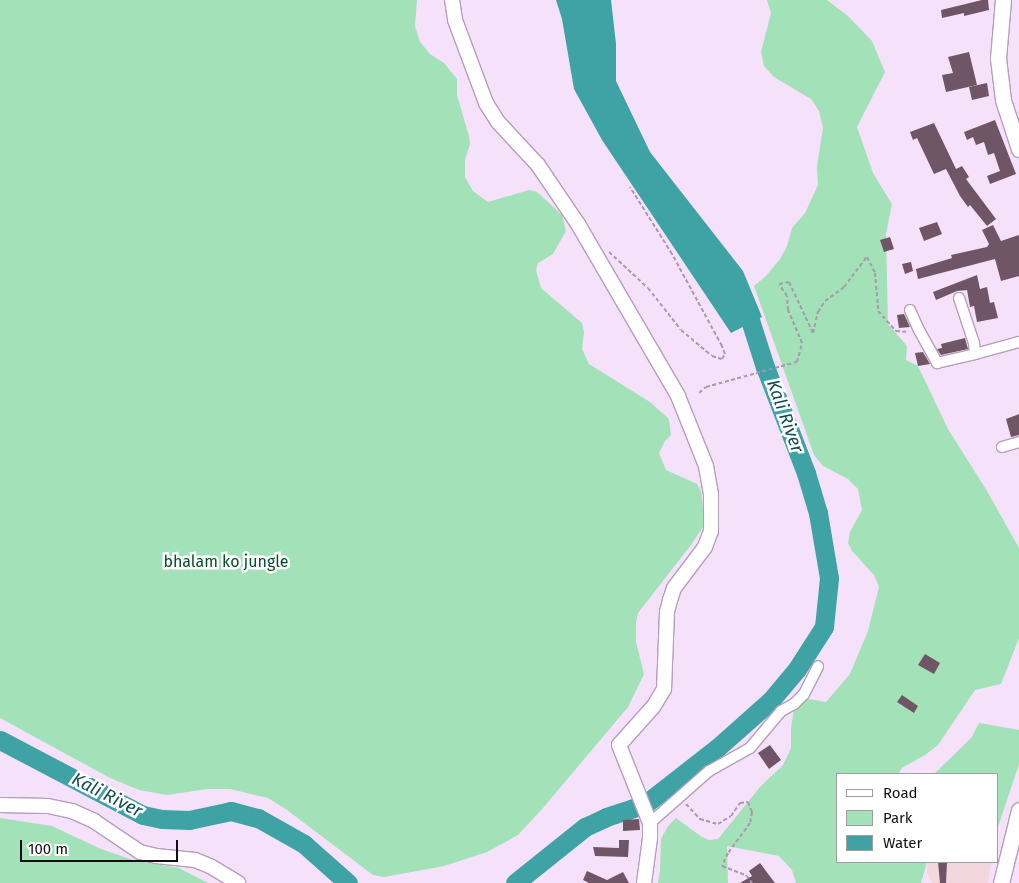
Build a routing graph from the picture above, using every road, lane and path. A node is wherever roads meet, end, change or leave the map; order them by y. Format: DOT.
graph roads {
  1 [pos="452,0"];
  2 [pos="1003,0"];
  3 [pos="1017,139"];
  4 [pos="630,187"];
  5 [pos="606,250"];
  6 [pos="959,298"];
  7 [pos="910,310"];
  8 [pos="919,330"];
  9 [pos="1019,342"];
  10 [pos="975,354"];
  11 [pos="700,393"];
  12 [pos="1019,442"];
  13 [pos="1002,447"];
  14 [pos="818,666"];
  15 [pos="684,802"];
  16 [pos="0,805"];
  17 [pos="1019,810"];
  18 [pos="648,817"];
  19 [pos="238,883"];
  20 [pos="644,883"];
  21 [pos="752,883"];
  22 [pos="1001,883"];
  1 -- 18 [label="main road"];
  2 -- 3 [label="main road"];
  4 -- 5 [label="path"];
  6 -- 10 [label="street"];
  7 -- 8 [label="street"];
  8 -- 10 [label="street"];
  8 -- 11 [label="path"];
  9 -- 10 [label="street"];
  12 -- 13 [label="street"];
  14 -- 18 [label="street"];
  15 -- 21 [label="path"];
  16 -- 19 [label="main road"];
  17 -- 22 [label="main road"];
  18 -- 20 [label="main road"];
}
